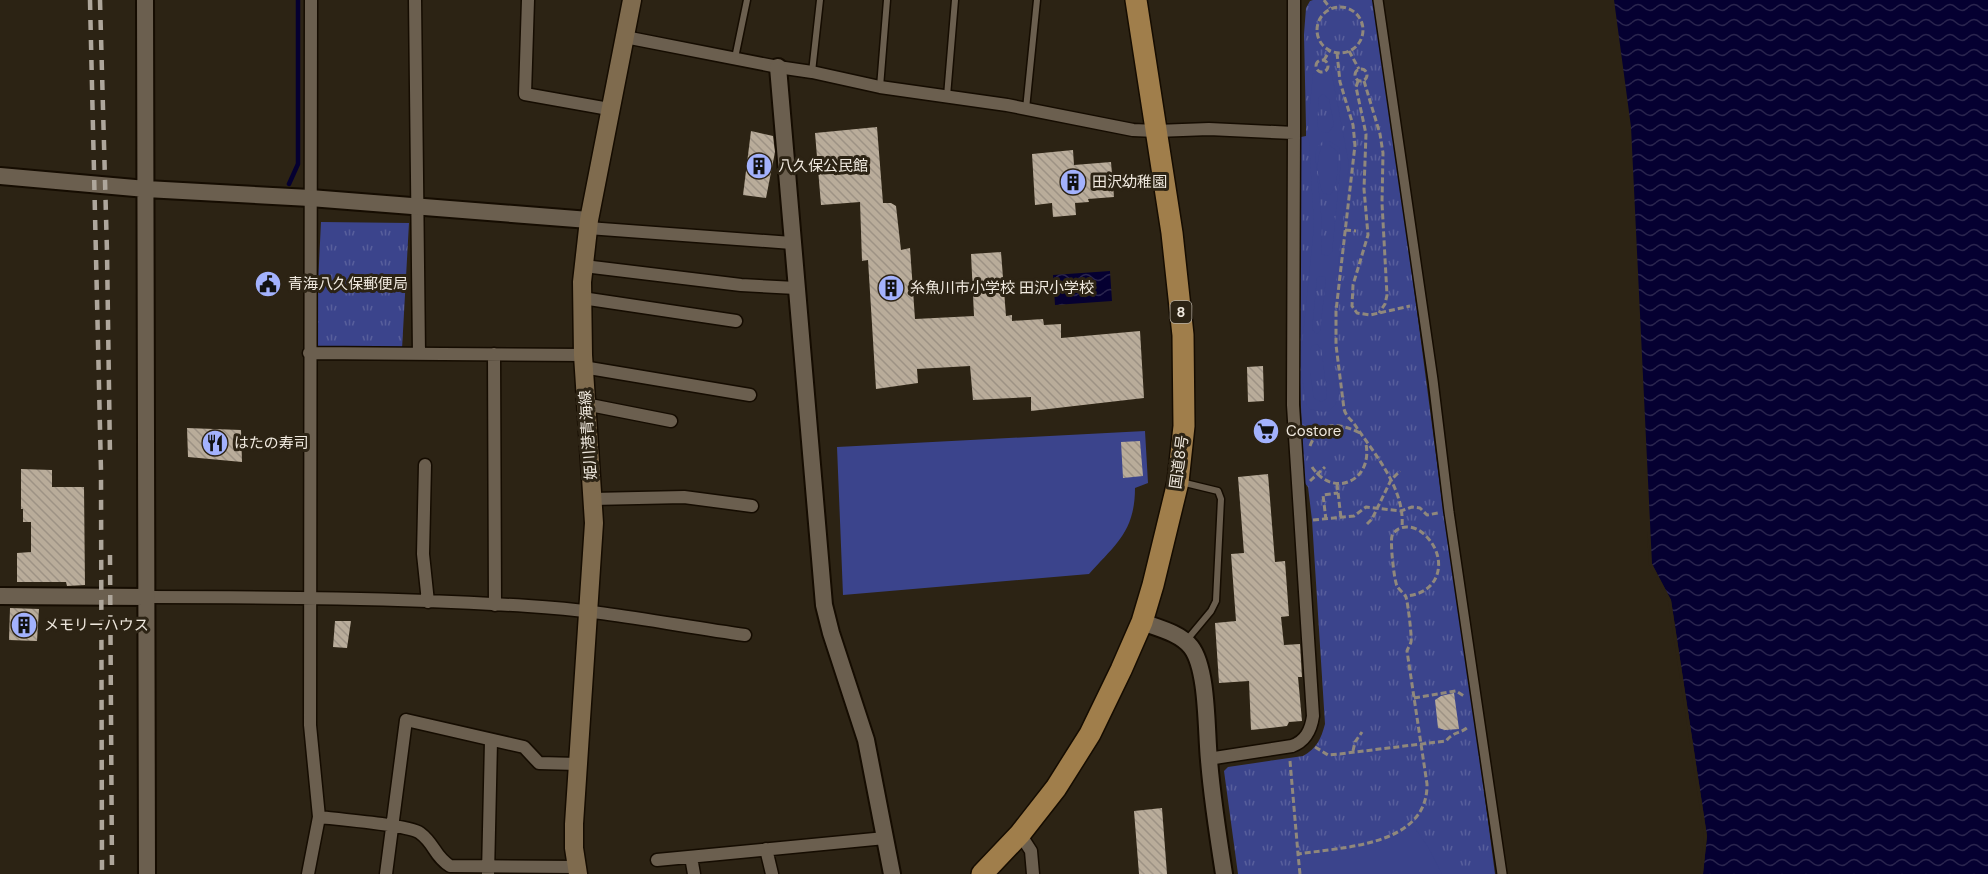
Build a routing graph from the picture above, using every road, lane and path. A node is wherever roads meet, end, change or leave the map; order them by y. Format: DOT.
graph roads {
  1 [pos="145,0"];
  2 [pos="310,0"];
  3 [pos="415,0"];
  4 [pos="528,0"];
  5 [pos="632,0"];
  6 [pos="747,0"];
  7 [pos="820,0"];
  8 [pos="887,0"];
  9 [pos="955,0"];
  10 [pos="1037,0"];
  11 [pos="1136,0"];
  12 [pos="1294,0"];
  13 [pos="1324,0"];
  14 [pos="1378,0"];
  15 [pos="1331,9"];
  16 [pos="625,37"];
  17 [pos="1329,50"];
  18 [pos="1349,51"];
  19 [pos="1337,53"];
  20 [pos="734,59"];
  21 [pos="1324,60"];
  22 [pos="778,67"];
  23 [pos="1359,69"];
  24 [pos="812,72"];
  25 [pos="1358,81"];
  26 [pos="1364,81"];
  27 [pos="880,87"];
  28 [pos="947,96"];
  29 [pos="609,109"];
  30 [pos="1026,110"];
  31 [pos="1156,131"];
  32 [pos="1294,133"];
  33 [pos="0,176"];
  34 [pos="146,189"];
  35 [pos="310,198"];
  36 [pos="416,208"];
  37 [pos="588,224"];
  38 [pos="1345,230"];
  39 [pos="1356,231"];
  40 [pos="792,243"];
  41 [pos="584,267"];
  42 [pos="796,288"];
  43 [pos="582,298"];
  44 [pos="1421,303"];
  45 [pos="1379,313"];
  46 [pos="736,321"];
  47 [pos="309,353"];
  48 [pos="419,354"];
  49 [pos="494,354"];
  50 [pos="583,361"];
  51 [pos="750,395"];
  52 [pos="585,404"];
  53 [pos="671,421"];
  54 [pos="1361,434"];
  55 [pos="1365,440"];
  56 [pos="1309,452"];
  57 [pos="1309,460"];
  58 [pos="424,465"];
  59 [pos="1325,467"];
  60 [pos="1400,471"];
  61 [pos="1318,474"];
  62 [pos="1391,480"];
  63 [pos="1178,482"];
  64 [pos="1337,484"];
  65 [pos="1338,493"];
  66 [pos="592,499"];
  67 [pos="752,506"];
  68 [pos="1376,508"];
  69 [pos="1401,511"];
  70 [pos="1427,514"];
  71 [pos="1341,518"];
  72 [pos="1326,520"];
  73 [pos="1308,521"];
  74 [pos="1367,524"];
  75 [pos="1402,527"];
  76 [pos="0,596"];
  77 [pos="1406,596"];
  78 [pos="146,597"];
  79 [pos="311,597"];
  80 [pos="428,602"];
  81 [pos="495,605"];
  82 [pos="589,612"];
  83 [pos="1408,615"];
  84 [pos="1400,617"];
  85 [pos="1142,622"];
  86 [pos="745,635"];
  87 [pos="1185,641"];
  88 [pos="1414,698"];
  89 [pos="1478,703"];
  90 [pos="1480,715"];
  91 [pos="1362,732"];
  92 [pos="492,741"];
  93 [pos="1421,744"];
  94 [pos="1313,746"];
  95 [pos="1353,752"];
  96 [pos="1289,757"];
  97 [pos="1208,759"];
  98 [pos="578,764"];
  99 [pos="319,817"];
  100 [pos="393,826"];
  101 [pos="1020,834"];
  102 [pos="885,838"];
  103 [pos="766,849"];
  104 [pos="1298,854"];
  105 [pos="691,857"];
  106 [pos="657,860"];
  107 [pos="488,871"];
  108 [pos="577,871"];
  109 [pos="147,874"];
  110 [pos="308,874"];
  111 [pos="386,874"];
  112 [pos="694,874"];
  113 [pos="772,874"];
  114 [pos="892,874"];
  115 [pos="982,874"];
  116 [pos="1033,874"];
  117 [pos="1224,874"];
  118 [pos="1300,874"];
  119 [pos="1502,874"];
  1 -- 34 [label="street"];
  2 -- 35 [label="street"];
  3 -- 36 [label="street"];
  4 -- 29 [label="street"];
  5 -- 16 [label="main road, 姫川港青海線"];
  6 -- 20 [label="lane"];
  7 -- 24 [label="lane"];
  8 -- 27 [label="lane"];
  9 -- 28 [label="lane"];
  10 -- 30 [label="lane"];
  11 -- 31 [label="highway, 国道8号 / 8"];
  12 -- 32 [label="street"];
  13 -- 15 [label="path"];
  14 -- 44 [label="street"];
  15 -- 17 [label="path"];
  15 -- 18 [label="path"];
  16 -- 20 [label="street"];
  16 -- 29 [label="main road, 姫川港青海線"];
  17 -- 19 [label="path"];
  17 -- 21 [label="path"];
  18 -- 19 [label="path"];
  18 -- 23 [label="path"];
  19 -- 38 [label="path"];
  20 -- 22 [label="street"];
  22 -- 24 [label="street"];
  22 -- 40 [label="street"];
  23 -- 25 [label="path"];
  23 -- 26 [label="path"];
  24 -- 27 [label="street"];
  25 -- 26 [label="path"];
  25 -- 45 [label="path"];
  26 -- 45 [label="path"];
  27 -- 28 [label="street"];
  28 -- 30 [label="street"];
  29 -- 37 [label="main road, 姫川港青海線"];
  30 -- 31 [label="street"];
  31 -- 32 [label="street"];
  31 -- 63 [label="highway, 国道8号 / 8"];
  32 -- 97 [label="street"];
  33 -- 34 [label="street"];
  34 -- 35 [label="street"];
  34 -- 78 [label="street"];
  35 -- 36 [label="street"];
  35 -- 47 [label="street"];
  36 -- 37 [label="street"];
  36 -- 48 [label="street"];
  37 -- 40 [label="street"];
  37 -- 41 [label="main road, 姫川港青海線"];
  38 -- 39 [label="path"];
  38 -- 54 [label="path"];
  40 -- 42 [label="street"];
  41 -- 42 [label="street"];
  41 -- 43 [label="main road, 姫川港青海線"];
  42 -- 102 [label="street"];
  43 -- 46 [label="street"];
  43 -- 50 [label="main road, 姫川港青海線"];
  44 -- 45 [label="path"];
  44 -- 89 [label="street"];
  47 -- 48 [label="street"];
  47 -- 79 [label="street"];
  48 -- 49 [label="street"];
  49 -- 50 [label="street"];
  49 -- 81 [label="street"];
  50 -- 51 [label="street"];
  50 -- 52 [label="main road, 姫川港青海線"];
  52 -- 53 [label="street"];
  52 -- 66 [label="main road, 姫川港青海線"];
  54 -- 55 [label="path"];
  54 -- 56 [label="path"];
  55 -- 62 [label="path"];
  55 -- 64 [label="path"];
  57 -- 64 [label="path"];
  58 -- 80 [label="street"];
  59 -- 61 [label="path"];
  60 -- 62 [label="path"];
  62 -- 68 [label="path"];
  62 -- 69 [label="path"];
  63 -- 85 [label="highway, 国道8号 / 8"];
  63 -- 87 [label="lane"];
  64 -- 65 [label="path"];
  65 -- 71 [label="path"];
  65 -- 72 [label="path"];
  66 -- 67 [label="street"];
  66 -- 82 [label="main road, 姫川港青海線"];
  68 -- 69 [label="path"];
  68 -- 71 [label="path"];
  68 -- 74 [label="path"];
  69 -- 70 [label="path"];
  69 -- 75 [label="path"];
  71 -- 72 [label="path"];
  72 -- 73 [label="path"];
  75 -- 77 [label="path"];
  75 -- 77 [label="path"];
  76 -- 78 [label="street"];
  77 -- 83 [label="path"];
  78 -- 79 [label="street"];
  78 -- 109 [label="street"];
  79 -- 80 [label="street"];
  79 -- 99 [label="street"];
  80 -- 81 [label="street"];
  81 -- 82 [label="street"];
  82 -- 86 [label="street"];
  82 -- 98 [label="main road, 姫川港青海線"];
  83 -- 84 [label="path"];
  83 -- 88 [label="path"];
  85 -- 87 [label="street"];
  85 -- 101 [label="highway, 国道8号 / 8"];
  87 -- 97 [label="street"];
  88 -- 89 [label="path"];
  88 -- 93 [label="path"];
  89 -- 90 [label="street"];
  90 -- 93 [label="path"];
  90 -- 119 [label="street"];
  91 -- 95 [label="path"];
  92 -- 98 [label="street"];
  92 -- 100 [label="street"];
  92 -- 107 [label="street"];
  93 -- 95 [label="path"];
  93 -- 104 [label="path"];
  94 -- 95 [label="path"];
  96 -- 104 [label="path"];
  97 -- 117 [label="street"];
  98 -- 108 [label="main road, 姫川港青海線"];
  99 -- 100 [label="street"];
  99 -- 110 [label="street"];
  100 -- 107 [label="street"];
  100 -- 111 [label="street"];
  101 -- 115 [label="highway, 国道8号 / 8"];
  101 -- 116 [label="street"];
  102 -- 103 [label="street"];
  102 -- 114 [label="street"];
  103 -- 105 [label="street"];
  103 -- 113 [label="street"];
  104 -- 118 [label="path"];
  105 -- 106 [label="street"];
  105 -- 112 [label="street"];
  107 -- 108 [label="street"];
}
